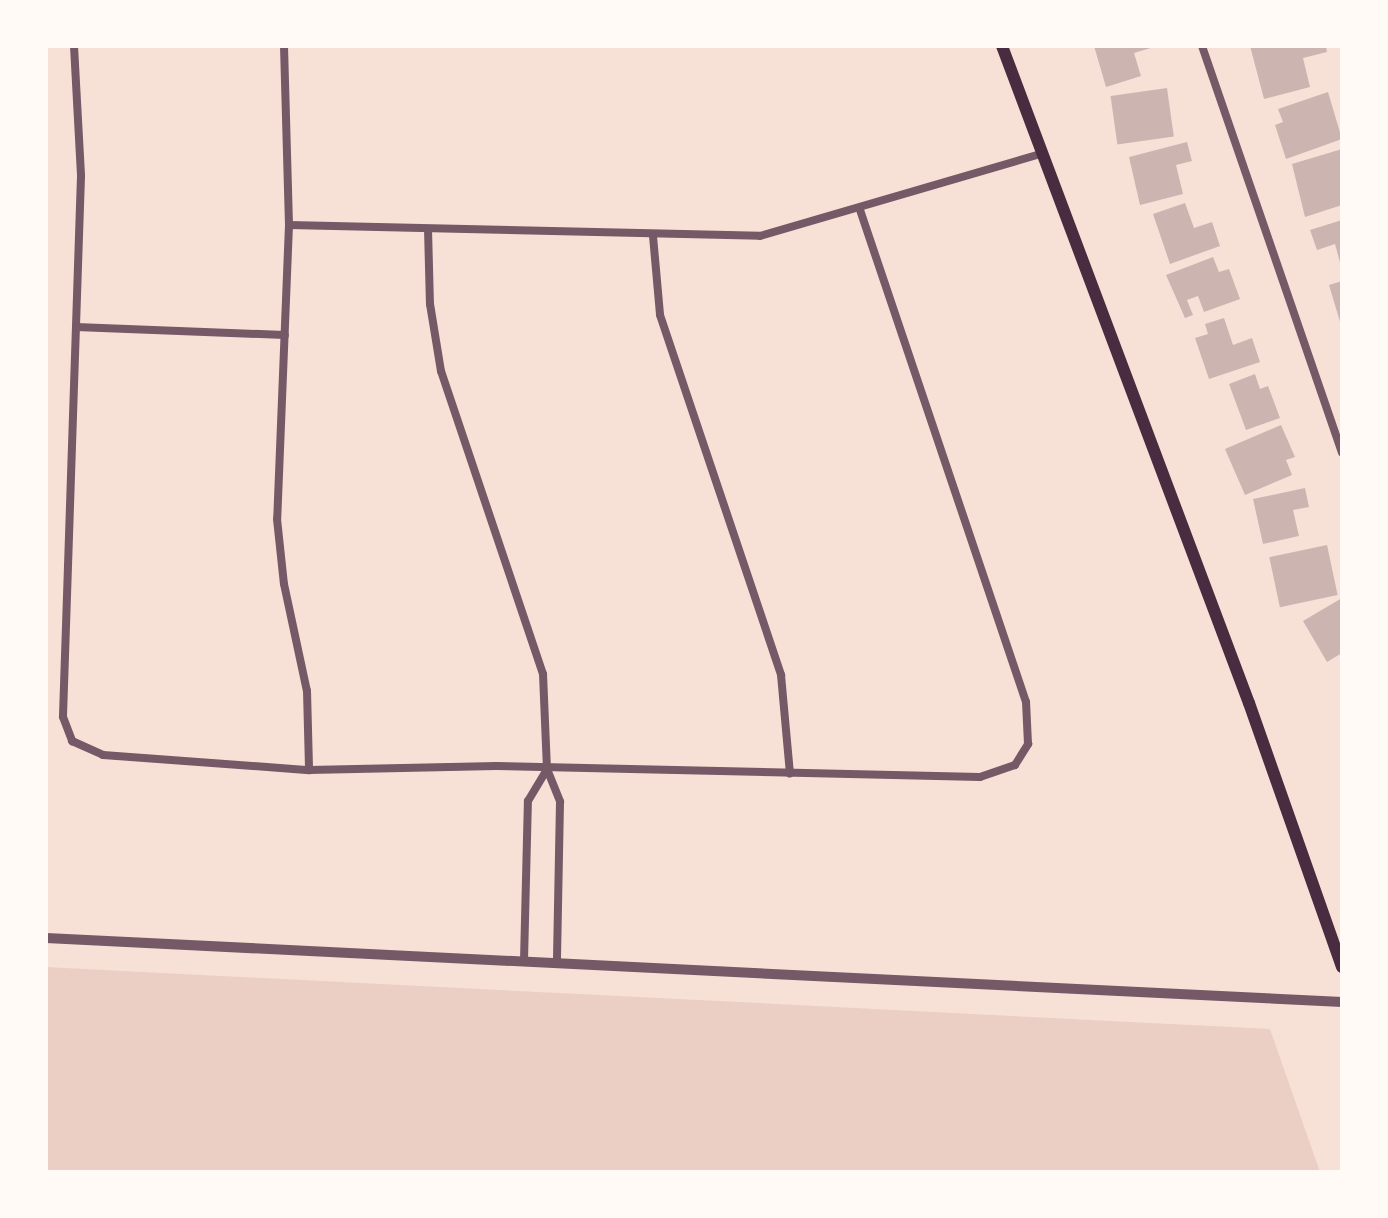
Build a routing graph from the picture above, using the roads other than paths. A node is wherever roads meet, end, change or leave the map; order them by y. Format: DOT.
graph roads {
  1 [pos="74,46"];
  2 [pos="284,46"];
  3 [pos="1002,46"];
  4 [pos="1202,46"];
  5 [pos="1041,154"];
  6 [pos="860,210"];
  7 [pos="289,225"];
  8 [pos="428,229"];
  9 [pos="653,236"];
  10 [pos="76,327"];
  11 [pos="285,335"];
  12 [pos="1340,439"];
  13 [pos="1342,453"];
  14 [pos="547,769"];
  15 [pos="309,770"];
  16 [pos="790,774"];
  17 [pos="46,938"];
  18 [pos="524,961"];
  19 [pos="557,963"];
  20 [pos="1342,967"];
  21 [pos="1342,1002"];
  1 -- 10 [label="street"];
  2 -- 7 [label="street"];
  3 -- 5 [label="main road"];
  4 -- 12 [label="street"];
  5 -- 6 [label="street"];
  5 -- 20 [label="main road"];
  6 -- 9 [label="street"];
  6 -- 16 [label="street"];
  7 -- 8 [label="street"];
  7 -- 11 [label="street"];
  8 -- 9 [label="street"];
  8 -- 14 [label="street"];
  9 -- 16 [label="street"];
  10 -- 11 [label="street"];
  10 -- 15 [label="street"];
  11 -- 15 [label="street"];
  12 -- 13 [label="street"];
  14 -- 15 [label="street"];
  14 -- 16 [label="street"];
  14 -- 18 [label="street"];
  14 -- 19 [label="street"];
  17 -- 18 [label="street"];
  18 -- 19 [label="street"];
  19 -- 21 [label="street"];
}
